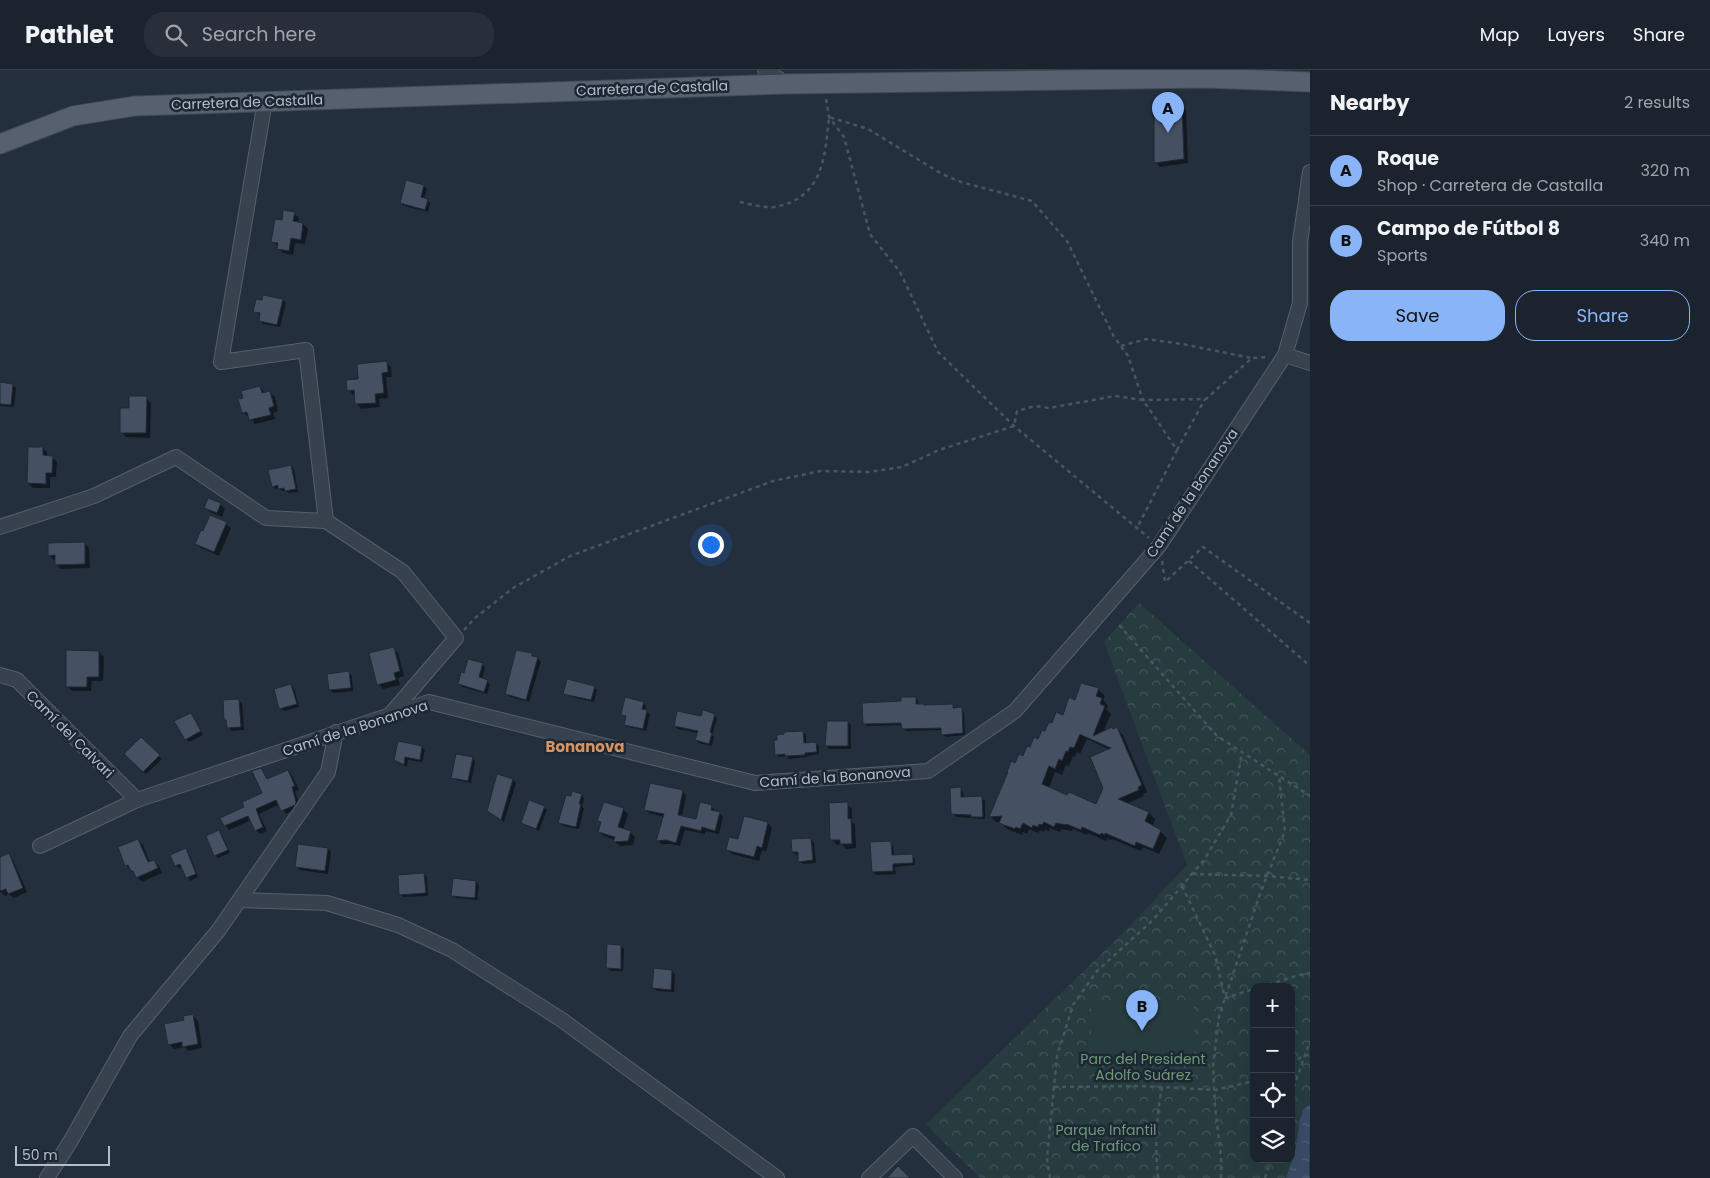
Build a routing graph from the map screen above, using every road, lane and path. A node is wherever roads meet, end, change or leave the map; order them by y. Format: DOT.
graph roads {
  1 [pos="765,70"];
  2 [pos="1310,82"];
  3 [pos="786,84"];
  4 [pos="822,84"];
  5 [pos="264,101"];
  6 [pos="830,117"];
  7 [pos="0,144"];
  8 [pos="1310,172"];
  9 [pos="740,202"];
  10 [pos="1121,346"];
  11 [pos="1284,355"];
  12 [pos="1252,358"];
  13 [pos="1310,363"];
  14 [pos="1206,399"];
  15 [pos="1143,400"];
  16 [pos="1014,426"];
  17 [pos="1176,450"];
  18 [pos="326,520"];
  19 [pos="0,527"];
  20 [pos="1137,528"];
  21 [pos="1159,546"];
  22 [pos="1189,561"];
  23 [pos="1310,623"];
  24 [pos="1119,626"];
  25 [pos="456,638"];
  26 [pos="1310,666"];
  27 [pos="0,675"];
  28 [pos="389,717"];
  29 [pos="336,732"];
  30 [pos="1242,752"];
  31 [pos="1279,776"];
  32 [pos="1310,796"];
  33 [pos="136,800"];
  34 [pos="40,846"];
  35 [pos="1192,874"];
  36 [pos="1267,876"];
  37 [pos="1310,880"];
  38 [pos="1182,886"];
  39 [pos="240,900"];
  40 [pos="1310,973"];
  41 [pos="1274,983"];
  42 [pos="1250,990"];
  43 [pos="1225,998"];
  44 [pos="1310,1041"];
  45 [pos="1305,1055"];
  46 [pos="1310,1056"];
  47 [pos="1295,1061"];
  48 [pos="1250,1082"];
  49 [pos="1295,1084"];
  50 [pos="1054,1087"];
  51 [pos="1162,1087"];
  52 [pos="1214,1090"];
  53 [pos="1270,1163"];
  54 [pos="47,1178"];
  55 [pos="777,1178"];
  56 [pos="869,1178"];
  57 [pos="955,1178"];
  58 [pos="1050,1178"];
  59 [pos="1158,1178"];
  60 [pos="1221,1178"];
  61 [pos="1266,1178"];
  1 -- 3 [label="street"];
  2 -- 4 [label="main road, Carretera de Castalla"];
  3 -- 4 [label="main road, Carretera de Castalla"];
  3 -- 5 [label="main road, Carretera de Castalla"];
  4 -- 6 [label="path"];
  5 -- 7 [label="main road, Carretera de Castalla"];
  5 -- 18 [label="street"];
  6 -- 9 [label="path"];
  6 -- 10 [label="path"];
  6 -- 16 [label="path"];
  8 -- 11 [label="street, Camí de la Bonanova"];
  10 -- 12 [label="path"];
  10 -- 15 [label="path"];
  11 -- 12 [label="path"];
  11 -- 13 [label="street"];
  11 -- 21 [label="street, Camí de la Bonanova"];
  12 -- 14 [label="path"];
  14 -- 15 [label="path"];
  14 -- 17 [label="path"];
  15 -- 16 [label="path"];
  15 -- 17 [label="path"];
  16 -- 20 [label="path"];
  16 -- 25 [label="path"];
  17 -- 20 [label="path"];
  18 -- 19 [label="street"];
  18 -- 25 [label="street"];
  20 -- 21 [label="path"];
  21 -- 22 [label="path"];
  21 -- 28 [label="street, Camí de la Bonanova"];
  22 -- 23 [label="path"];
  22 -- 26 [label="path"];
  24 -- 30 [label="path"];
  25 -- 28 [label="street"];
  27 -- 33 [label="street, Camí del Calvari"];
  28 -- 29 [label="street, Camí de la Bonanova"];
  29 -- 33 [label="street, Camí de la Bonanova"];
  29 -- 39 [label="street"];
  30 -- 31 [label="path"];
  30 -- 35 [label="path"];
  31 -- 32 [label="path"];
  31 -- 36 [label="path"];
  33 -- 34 [label="street, Camí de la Bonanova"];
  35 -- 36 [label="path"];
  35 -- 38 [label="path"];
  36 -- 37 [label="path"];
  36 -- 43 [label="path"];
  38 -- 43 [label="path"];
  38 -- 50 [label="path"];
  39 -- 54 [label="street"];
  39 -- 55 [label="street"];
  40 -- 41 [label="path"];
  42 -- 43 [label="path"];
  43 -- 52 [label="path"];
  44 -- 45 [label="path"];
  45 -- 46 [label="path"];
  45 -- 47 [label="path"];
  45 -- 49 [label="path"];
  48 -- 52 [label="path"];
  50 -- 51 [label="path"];
  50 -- 58 [label="path"];
  51 -- 52 [label="path"];
  51 -- 59 [label="path"];
  52 -- 60 [label="path"];
  53 -- 61 [label="path"];
  56 -- 57 [label="street"];
}
